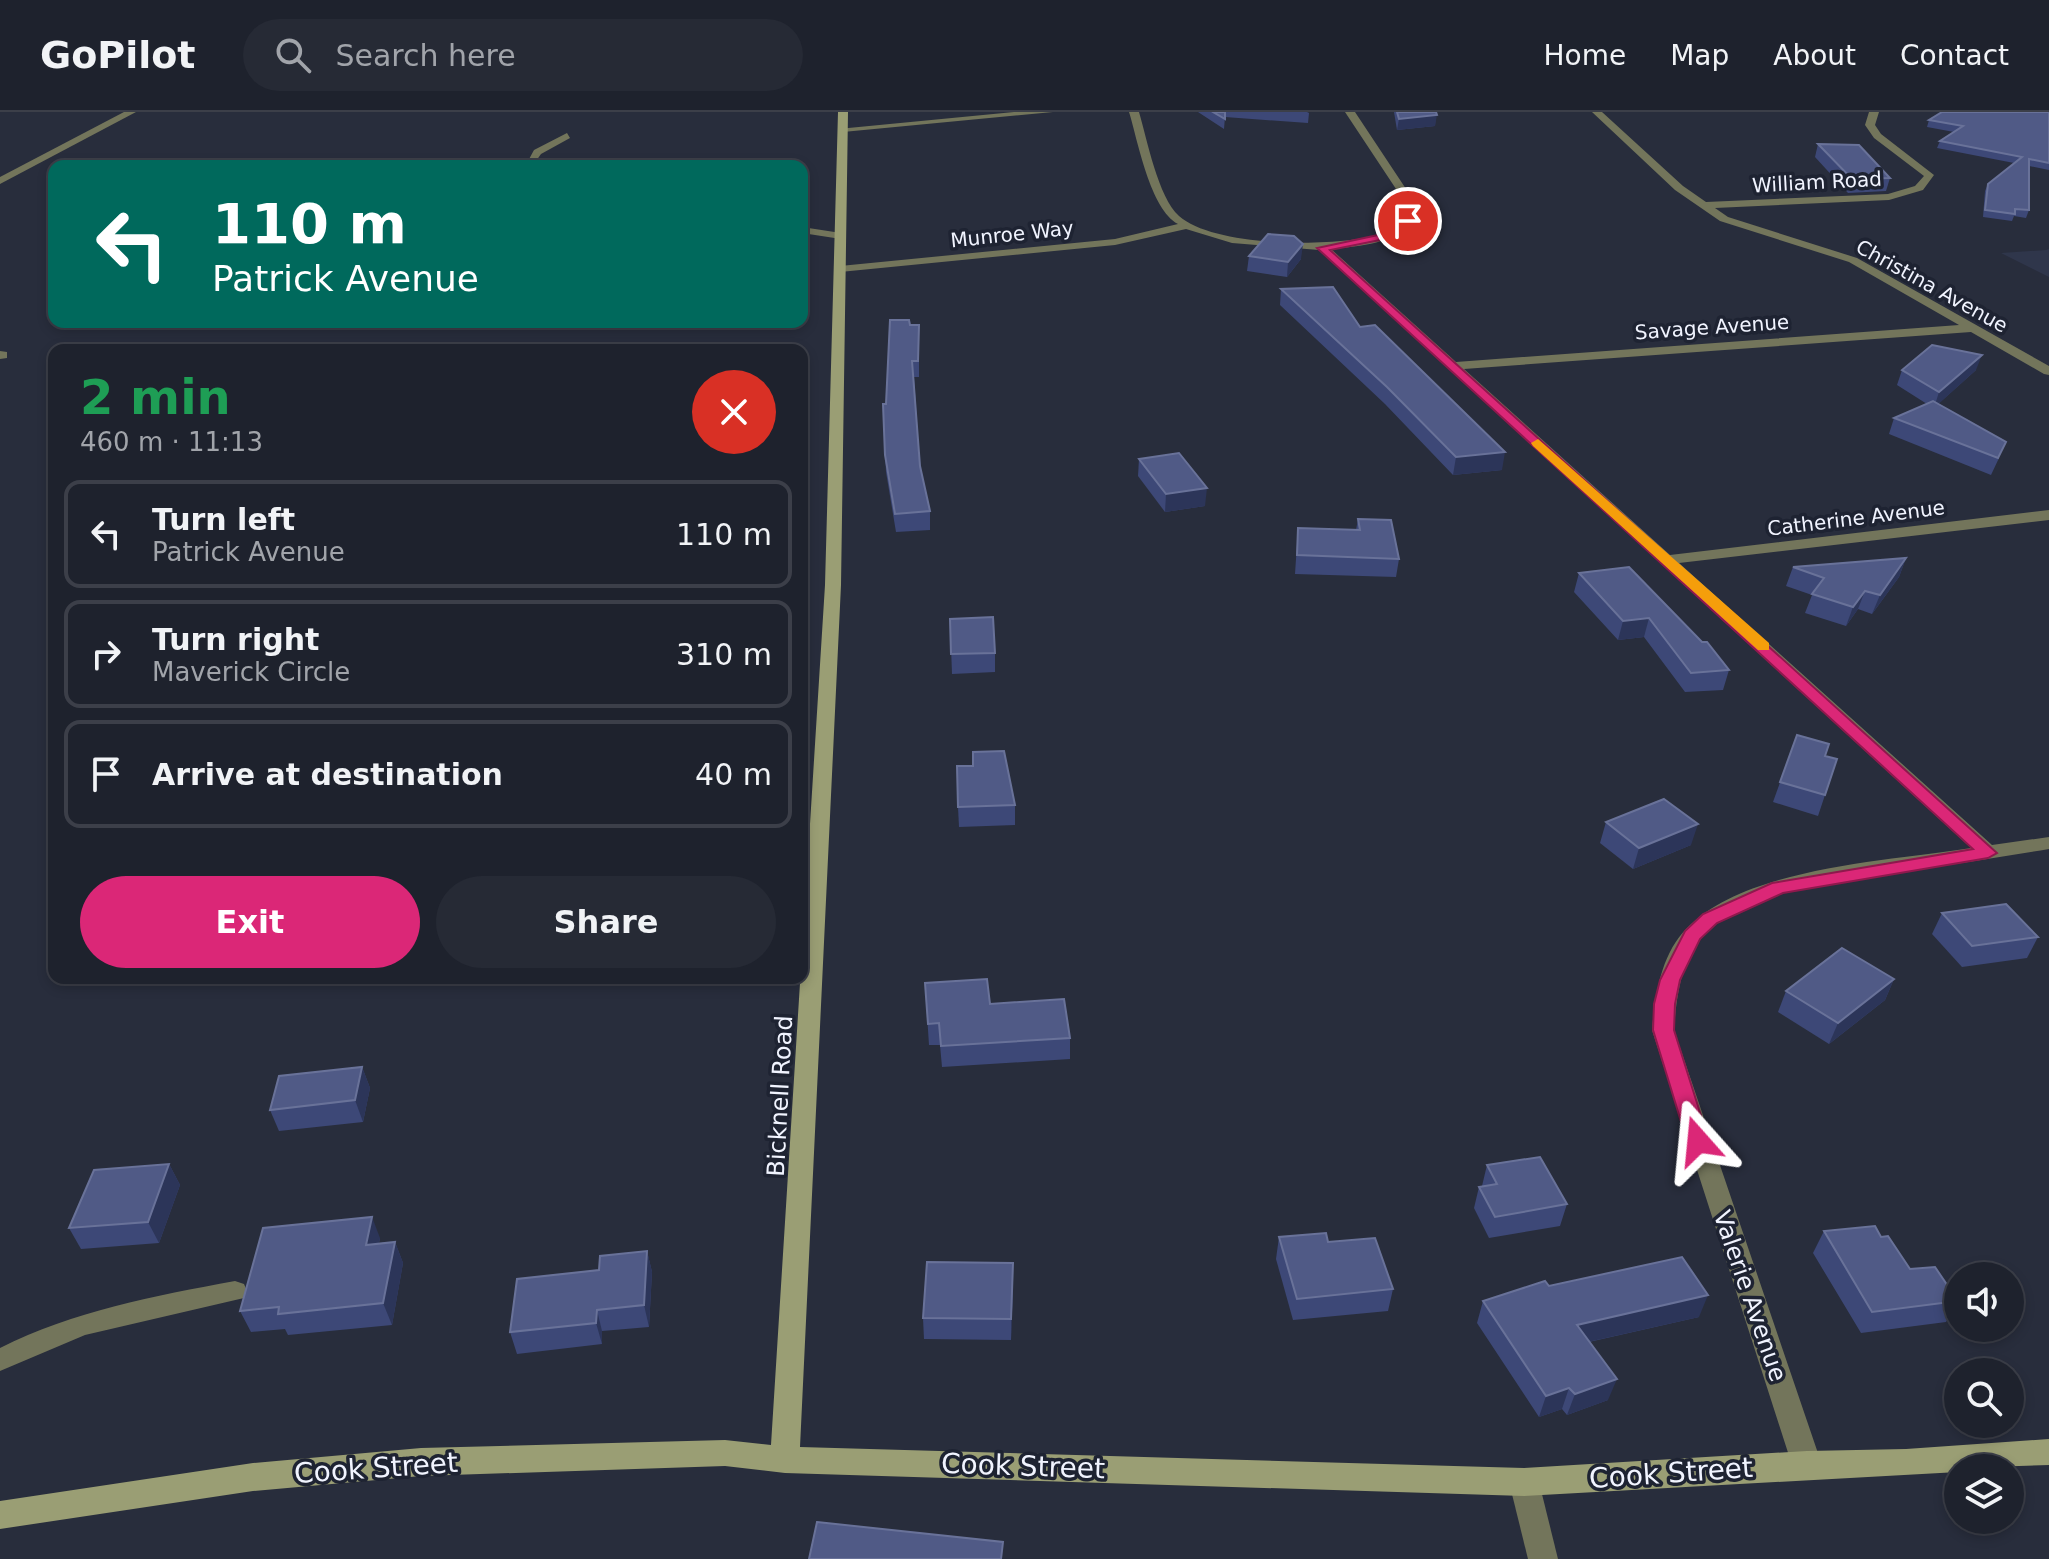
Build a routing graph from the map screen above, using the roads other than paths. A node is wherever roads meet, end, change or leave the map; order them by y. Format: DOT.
graph roads {
  1 [pos="131,112"];
  2 [pos="1048,112"];
  3 [pos="1134,112"];
  4 [pos="1350,112"];
  5 [pos="1597,112"];
  6 [pos="1874,112"];
  7 [pos="843,120"];
  8 [pos="567,136"];
  9 [pos="533,160"];
  10 [pos="0,181"];
  11 [pos="1702,205"];
  12 [pos="1185,226"];
  13 [pos="808,231"];
  14 [pos="841,236"];
  15 [pos="1323,248"];
  16 [pos="840,269"];
  17 [pos="1973,328"];
  18 [pos="1454,366"];
  19 [pos="2049,371"];
  20 [pos="2049,515"];
  21 [pos="1668,560"];
  22 [pos="2049,843"];
  23 [pos="1988,853"];
  24 [pos="235,1291"];
  25 [pos="0,1360"];
  26 [pos="2049,1452"];
  27 [pos="785,1460"];
  28 [pos="1807,1465"];
  29 [pos="1524,1482"];
  30 [pos="0,1515"];
  31 [pos="1543,1559"];
  1 -- 10 [label="street"];
  2 -- 7 [label="street"];
  3 -- 12 [label="street"];
  4 -- 15 [label="street"];
  5 -- 11 [label="street, Christina Avenue"];
  6 -- 11 [label="street, William Road"];
  7 -- 14 [label="street, Bicknell Road"];
  8 -- 9 [label="lane"];
  11 -- 17 [label="street, Christina Avenue"];
  12 -- 15 [label="street"];
  12 -- 16 [label="street, Munroe Way"];
  13 -- 14 [label="lane"];
  14 -- 16 [label="street, Bicknell Road"];
  15 -- 18 [label="street"];
  16 -- 27 [label="street, Bicknell Road"];
  17 -- 18 [label="street, Savage Avenue"];
  17 -- 19 [label="street, Christina Avenue"];
  18 -- 21 [label="street"];
  20 -- 21 [label="street, Catherine Avenue"];
  21 -- 23 [label="street"];
  22 -- 23 [label="street, Valerie Avenue"];
  23 -- 28 [label="street, Valerie Avenue"];
  24 -- 25 [label="lane"];
  26 -- 28 [label="street, Cook Street"];
  27 -- 29 [label="street, Cook Street"];
  27 -- 30 [label="street, Cook Street"];
  28 -- 29 [label="street, Cook Street"];
  29 -- 31 [label="street"];
}
